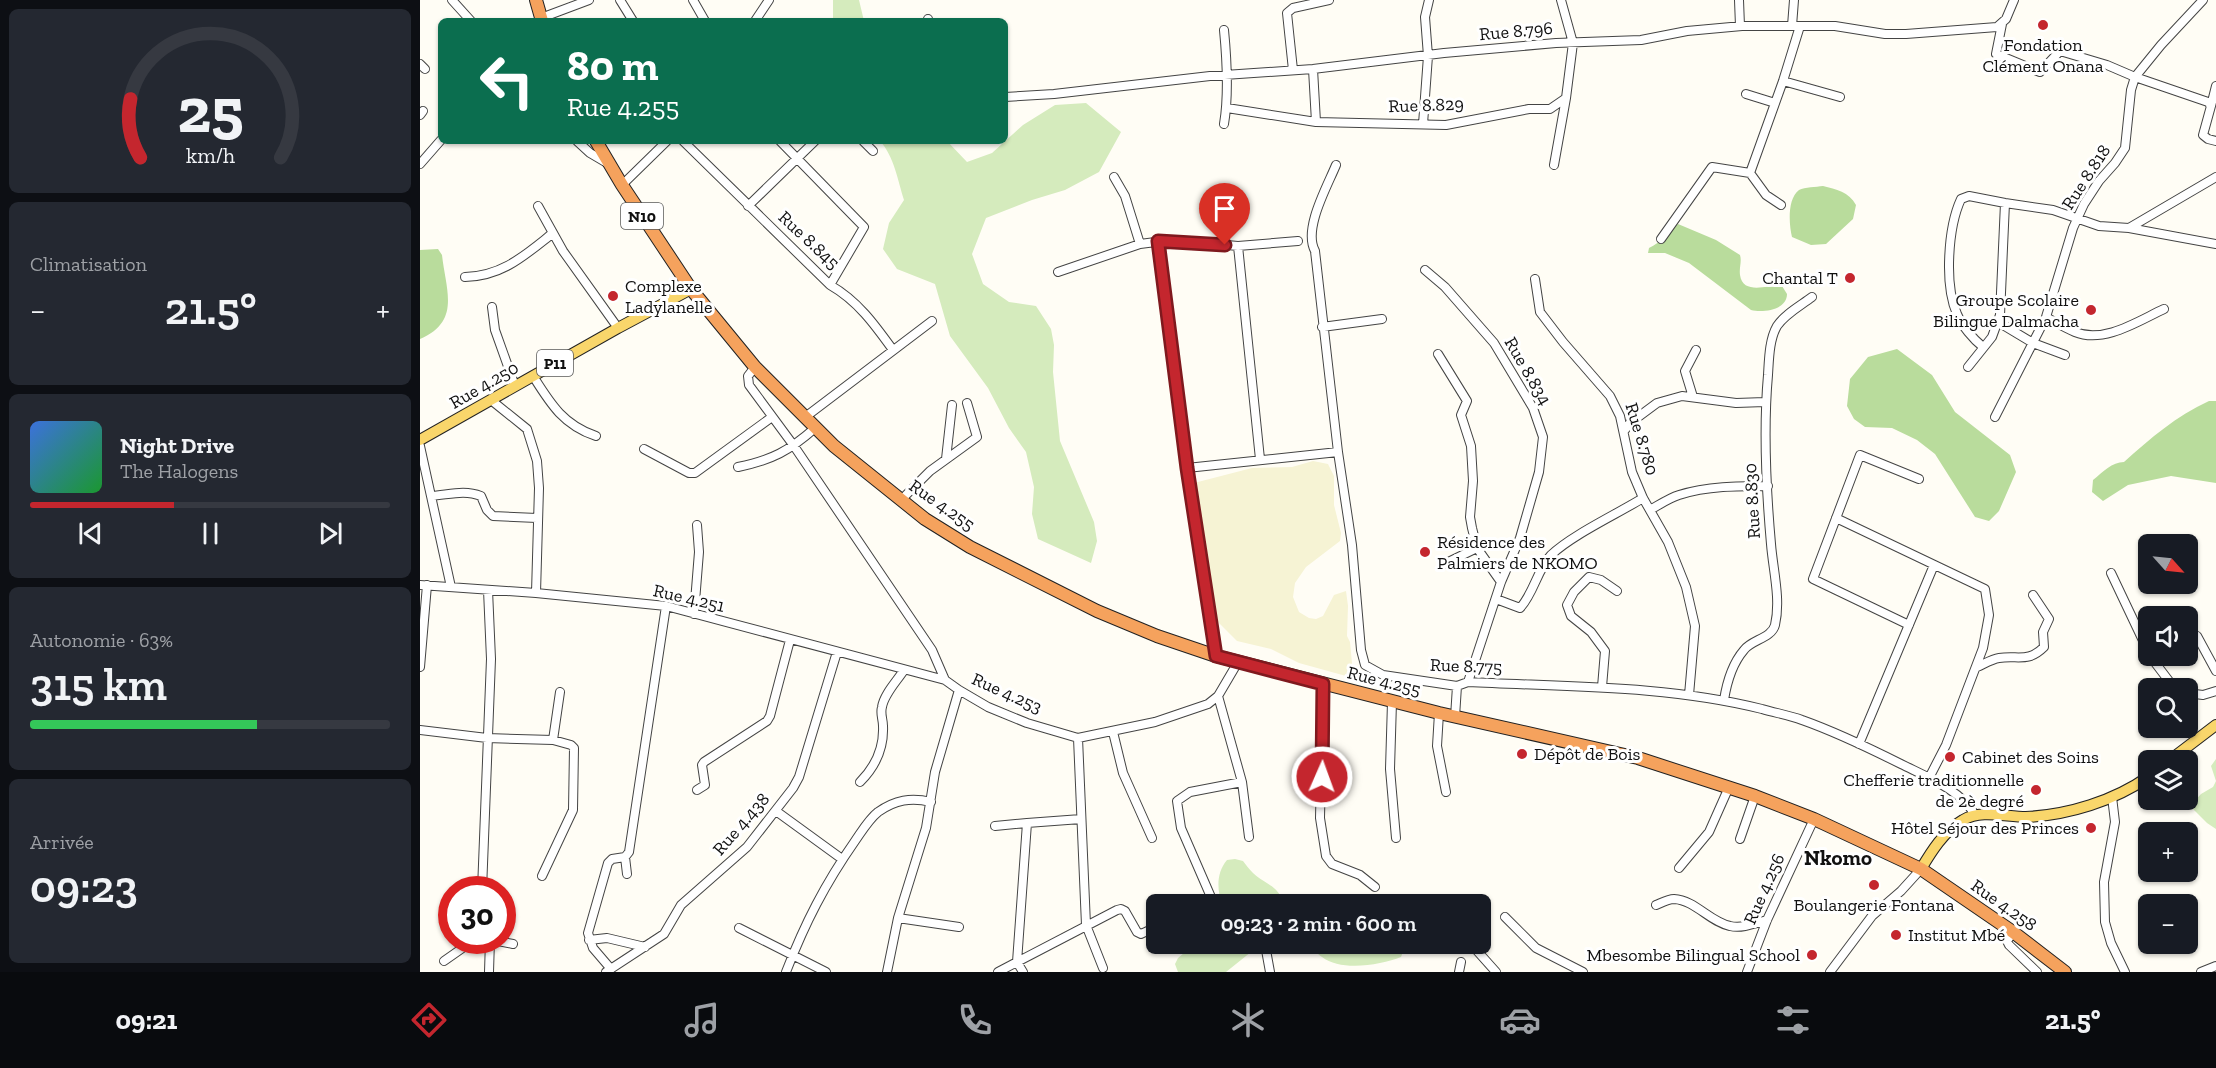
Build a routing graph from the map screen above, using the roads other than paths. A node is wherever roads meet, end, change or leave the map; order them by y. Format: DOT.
graph roads {
  1 [pos="452,0"];
  2 [pos="536,0"];
  3 [pos="589,0"];
  4 [pos="620,0"];
  5 [pos="693,0"];
  6 [pos="769,0"];
  7 [pos="1329,0"];
  8 [pos="1429,0"];
  9 [pos="1561,0"];
  10 [pos="1739,0"];
  11 [pos="1794,0"];
  12 [pos="2014,0"];
  13 [pos="2203,0"];
  14 [pos="468,18"];
  15 [pos="541,18"];
  16 [pos="547,18"];
  17 [pos="631,18"];
  18 [pos="703,18"];
  19 [pos="757,18"];
  20 [pos="2002,24"];
  21 [pos="1740,26"];
  22 [pos="1796,26"];
  23 [pos="1224,30"];
  24 [pos="1573,43"];
  25 [pos="1428,56"];
  26 [pos="1313,69"];
  27 [pos="1293,70"];
  28 [pos="1226,75"];
  29 [pos="2135,77"];
  30 [pos="1783,81"];
  31 [pos="2216,86"];
  32 [pos="1746,94"];
  33 [pos="1008,97"];
  34 [pos="1840,97"];
  35 [pos="1566,98"];
  36 [pos="1775,103"];
  37 [pos="2211,106"];
  38 [pos="1227,108"];
  39 [pos="1316,122"];
  40 [pos="1224,124"];
  41 [pos="1423,124"];
  42 [pos="2216,141"];
  43 [pos="438,143"];
  44 [pos="580,144"];
  45 [pos="598,144"];
  46 [pos="664,144"];
  47 [pos="686,144"];
  48 [pos="783,144"];
  49 [pos="811,144"];
  50 [pos="866,144"];
  51 [pos="873,151"];
  52 [pos="796,157"];
  53 [pos="607,163"];
  54 [pos="420,164"];
  55 [pos="1336,165"];
  56 [pos="1554,165"];
  57 [pos="1750,173"];
  58 [pos="1114,177"];
  59 [pos="2216,177"];
  60 [pos="621,185"];
  61 [pos="2005,203"];
  62 [pos="1781,205"];
  63 [pos="538,206"];
  64 [pos="748,206"];
  65 [pos="2078,218"];
  66 [pos="2129,228"];
  67 [pos="554,233"];
  68 [pos="1661,239"];
  69 [pos="1158,241"];
  70 [pos="1298,241"];
  71 [pos="1140,244"];
  72 [pos="2216,244"];
  73 [pos="1238,246"];
  74 [pos="1425,270"];
  75 [pos="1058,272"];
  76 [pos="465,277"];
  77 [pos="1534,279"];
  78 [pos="830,285"];
  79 [pos="691,289"];
  80 [pos="1812,297"];
  81 [pos="492,307"];
  82 [pos="2164,309"];
  83 [pos="2046,317"];
  84 [pos="1382,319"];
  85 [pos="932,321"];
  86 [pos="1998,322"];
  87 [pos="1323,327"];
  88 [pos="618,328"];
  89 [pos="2033,343"];
  90 [pos="1983,347"];
  91 [pos="893,350"];
  92 [pos="1696,350"];
  93 [pos="1438,354"];
  94 [pos="2065,355"];
  95 [pos="754,367"];
  96 [pos="1968,367"];
  97 [pos="533,376"];
  98 [pos="515,386"];
  99 [pos="1693,397"];
  100 [pos="491,400"];
  101 [pos="1766,402"];
  102 [pos="967,403"];
  103 [pos="952,405"];
  104 [pos="772,417"];
  105 [pos="1995,417"];
  106 [pos="804,418"];
  107 [pos="815,429"];
  108 [pos="1624,431"];
  109 [pos="596,436"];
  110 [pos="420,441"];
  111 [pos="420,446"];
  112 [pos="794,446"];
  113 [pos="644,449"];
  114 [pos="1338,452"];
  115 [pos="946,459"];
  116 [pos="1260,459"];
  117 [pos="738,467"];
  118 [pos="1187,468"];
  119 [pos="1919,479"];
  120 [pos="1768,486"];
  121 [pos="431,496"];
  122 [pos="1643,498"];
  123 [pos="901,500"];
  124 [pos="1650,510"];
  125 [pos="537,518"];
  126 [pos="1836,518"];
  127 [pos="697,525"];
  128 [pos="1477,548"];
  129 [pos="1444,564"];
  130 [pos="1934,565"];
  131 [pos="2111,573"];
  132 [pos="1501,582"];
  133 [pos="424,585"];
  134 [pos="451,587"];
  135 [pos="488,590"];
  136 [pos="1617,591"];
  137 [pos="536,593"];
  138 [pos="2033,595"];
  139 [pos="1496,599"];
  140 [pos="666,606"];
  141 [pos="694,614"];
  142 [pos="1909,625"];
  143 [pos="2138,630"];
  144 [pos="2198,638"];
  145 [pos="790,640"];
  146 [pos="837,652"];
  147 [pos="1216,656"];
  148 [pos="1238,662"];
  149 [pos="420,666"];
  150 [pos="2158,666"];
  151 [pos="1977,667"];
  152 [pos="904,670"];
  153 [pos="2216,671"];
  154 [pos="2167,678"];
  155 [pos="945,680"];
  156 [pos="1468,682"];
  157 [pos="1323,684"];
  158 [pos="1457,686"];
  159 [pos="1602,687"];
  160 [pos="959,690"];
  161 [pos="2216,691"];
  162 [pos="560,692"];
  163 [pos="2198,694"];
  164 [pos="1689,695"];
  165 [pos="1218,696"];
  166 [pos="1724,700"];
  167 [pos="1392,702"];
  168 [pos="1439,714"];
  169 [pos="1455,717"];
  170 [pos="2216,725"];
  171 [pos="420,730"];
  172 [pos="1113,732"];
  173 [pos="487,738"];
  174 [pos="1078,738"];
  175 [pos="553,740"];
  176 [pos="1859,744"];
  177 [pos="2183,750"];
  178 [pos="1929,778"];
  179 [pos="860,782"];
  180 [pos="1242,782"];
  181 [pos="2138,783"];
  182 [pos="1729,787"];
  183 [pos="697,790"];
  184 [pos="1446,792"];
  185 [pos="1755,796"];
  186 [pos="2112,797"];
  187 [pos="931,801"];
  188 [pos="776,811"];
  189 [pos="1975,815"];
  190 [pos="1081,819"];
  191 [pos="1814,819"];
  192 [pos="1027,823"];
  193 [pos="995,826"];
  194 [pos="1249,837"];
  195 [pos="1152,838"];
  196 [pos="1396,838"];
  197 [pos="1740,839"];
  198 [pos="625,857"];
  199 [pos="842,860"];
  200 [pos="1679,868"];
  201 [pos="1921,869"];
  202 [pos="627,874"];
  203 [pos="482,876"];
  204 [pos="542,876"];
  205 [pos="1375,887"];
  206 [pos="1210,894"];
  207 [pos="1656,905"];
  208 [pos="1505,917"];
  209 [pos="898,918"];
  210 [pos="1767,920"];
  211 [pos="1086,925"];
  212 [pos="959,927"];
  213 [pos="739,928"];
  214 [pos="1146,932"];
  215 [pos="2013,932"];
  216 [pos="589,940"];
  217 [pos="645,947"];
  218 [pos="454,954"];
  219 [pos="490,954"];
  220 [pos="1267,954"];
  221 [pos="1481,954"];
  222 [pos="793,955"];
  223 [pos="444,961"];
  224 [pos="1017,962"];
  225 [pos="1461,962"];
  226 [pos="2216,966"];
  227 [pos="1103,968"];
  228 [pos="609,970"];
  229 [pos="2061,971"];
  230 [pos="489,972"];
  231 [pos="786,972"];
  232 [pos="826,972"];
  233 [pos="887,972"];
  234 [pos="998,972"];
  235 [pos="1023,972"];
  236 [pos="1270,972"];
  237 [pos="1459,972"];
  238 [pos="1496,972"];
  239 [pos="1583,972"];
  240 [pos="1747,972"];
  241 [pos="1830,972"];
  242 [pos="2037,972"];
  243 [pos="2125,972"];
  244 [pos="2201,972"];
  1 -- 14 [label="street"];
  2 -- 15 [label="highway"];
  3 -- 16 [label="street"];
  4 -- 17 [label="street"];
  5 -- 18 [label="street"];
  6 -- 19 [label="street"];
  7 -- 27 [label="street"];
  8 -- 25 [label="street"];
  9 -- 24 [label="street"];
  10 -- 21 [label="street"];
  11 -- 22 [label="street"];
  12 -- 20 [label="street"];
  13 -- 29 [label="street, Rue 8.818"];
  20 -- 22 [label="street, Rue 8.796"];
  20 -- 29 [label="street"];
  21 -- 22 [label="street, Rue 8.796"];
  21 -- 24 [label="street, Rue 8.796"];
  22 -- 30 [label="street"];
  23 -- 28 [label="street"];
  24 -- 25 [label="street, Rue 8.796"];
  24 -- 35 [label="street"];
  25 -- 26 [label="street, Rue 8.796"];
  25 -- 41 [label="street"];
  26 -- 27 [label="street, Rue 8.796"];
  26 -- 39 [label="street"];
  27 -- 28 [label="street, Rue 8.796"];
  28 -- 33 [label="street, Rue 8.796"];
  28 -- 38 [label="street"];
  29 -- 37 [label="street"];
  29 -- 65 [label="street, Rue 8.818"];
  30 -- 34 [label="street"];
  30 -- 36 [label="street"];
  31 -- 37 [label="street"];
  32 -- 36 [label="street"];
  35 -- 41 [label="street, Rue 8.829"];
  35 -- 56 [label="street"];
  36 -- 57 [label="street"];
  37 -- 42 [label="street"];
  38 -- 39 [label="street, Rue 8.829"];
  38 -- 40 [label="street"];
  39 -- 41 [label="street, Rue 8.829"];
  43 -- 54 [label="street"];
  44 -- 53 [label="street"];
  45 -- 53 [label="highway, N10"];
  46 -- 60 [label="street"];
  47 -- 64 [label="street, Rue 8.845"];
  48 -- 52 [label="street, Rue 8.845"];
  49 -- 52 [label="street"];
  50 -- 51 [label="street"];
  52 -- 64 [label="street"];
  52 -- 78 [label="street, Rue 8.845"];
  53 -- 60 [label="highway, N10"];
  55 -- 87 [label="street, Rue 8.775"];
  57 -- 62 [label="street"];
  57 -- 68 [label="street"];
  58 -- 71 [label="street"];
  59 -- 66 [label="street"];
  60 -- 79 [label="highway, N10"];
  61 -- 65 [label="street"];
  61 -- 86 [label="street"];
  61 -- 90 [label="street"];
  63 -- 67 [label="street"];
  64 -- 78 [label="street, Rue 8.845"];
  65 -- 66 [label="street"];
  65 -- 83 [label="street, Rue 8.818"];
  66 -- 72 [label="street"];
  67 -- 76 [label="street"];
  67 -- 88 [label="street"];
  69 -- 71 [label="street"];
  69 -- 73 [label="street"];
  69 -- 118 [label="street"];
  70 -- 73 [label="street"];
  71 -- 75 [label="street"];
  73 -- 116 [label="street"];
  74 -- 132 [label="street, Rue 8.834"];
  77 -- 108 [label="street, Rue 8.780"];
  78 -- 91 [label="street"];
  79 -- 88 [label="main road, Rue 4.250 / P11"];
  79 -- 95 [label="highway, Rue 4.255 / N10"];
  80 -- 101 [label="street, Rue 8.830"];
  81 -- 98 [label="street"];
  82 -- 83 [label="street"];
  83 -- 89 [label="street, Rue 8.818"];
  84 -- 87 [label="street"];
  85 -- 91 [label="street"];
  86 -- 89 [label="street"];
  86 -- 90 [label="street"];
  87 -- 114 [label="street, Rue 8.775"];
  88 -- 97 [label="main road, Rue 4.250 / P11"];
  89 -- 94 [label="street"];
  89 -- 105 [label="street, Rue 8.818"];
  90 -- 96 [label="street"];
  91 -- 106 [label="street"];
  92 -- 99 [label="street"];
  93 -- 128 [label="street"];
  95 -- 104 [label="street, Rue 4.253"];
  95 -- 106 [label="highway, Rue 4.255 / N10"];
  97 -- 98 [label="main road, Rue 4.250 / P11"];
  97 -- 109 [label="street"];
  98 -- 100 [label="main road, Rue 4.250 / P11"];
  99 -- 101 [label="street"];
  99 -- 108 [label="street"];
  100 -- 110 [label="main road, Rue 4.250 / P11"];
  100 -- 125 [label="street"];
  101 -- 120 [label="street, Rue 8.830"];
  102 -- 115 [label="street"];
  103 -- 115 [label="street"];
  104 -- 112 [label="street, Rue 4.253"];
  104 -- 113 [label="street"];
  106 -- 107 [label="highway, Rue 4.255 / N10"];
  107 -- 112 [label="street"];
  107 -- 123 [label="highway, Rue 4.255 / N10"];
  108 -- 122 [label="street, Rue 8.780"];
  111 -- 121 [label="street"];
  112 -- 117 [label="street"];
  112 -- 155 [label="street, Rue 4.253"];
  114 -- 116 [label="street"];
  114 -- 158 [label="street, Rue 8.775"];
  115 -- 123 [label="street"];
  116 -- 118 [label="street"];
  118 -- 147 [label="street"];
  119 -- 126 [label="street"];
  120 -- 124 [label="street"];
  120 -- 166 [label="street, Rue 8.830"];
  121 -- 125 [label="street"];
  121 -- 134 [label="street"];
  122 -- 124 [label="street, Rue 8.780"];
  122 -- 139 [label="street"];
  123 -- 147 [label="highway, Rue 4.255 / N10"];
  124 -- 164 [label="street, Rue 8.780"];
  125 -- 137 [label="street"];
  126 -- 130 [label="street"];
  126 -- 142 [label="street"];
  127 -- 141 [label="street"];
  128 -- 129 [label="street"];
  128 -- 132 [label="street"];
  130 -- 142 [label="street"];
  130 -- 151 [label="street"];
  131 -- 143 [label="street"];
  132 -- 139 [label="street, Rue 8.834"];
  133 -- 134 [label="street, Rue 4.251"];
  133 -- 149 [label="street"];
  134 -- 135 [label="street, Rue 4.251"];
  135 -- 137 [label="street, Rue 4.251"];
  135 -- 173 [label="street"];
  136 -- 159 [label="street"];
  137 -- 140 [label="street, Rue 4.251"];
  138 -- 151 [label="street"];
  139 -- 156 [label="street, Rue 8.834"];
  140 -- 141 [label="street, Rue 4.251"];
  140 -- 198 [label="street"];
  141 -- 145 [label="street, Rue 4.251"];
  142 -- 176 [label="street"];
  144 -- 153 [label="street"];
  145 -- 146 [label="street, Rue 4.251"];
  145 -- 183 [label="street"];
  146 -- 152 [label="street, Rue 4.251"];
  146 -- 188 [label="street, Rue 4.438"];
  147 -- 148 [label="highway, Rue 4.255 / N10"];
  148 -- 157 [label="highway, Rue 4.255 / N10"];
  148 -- 165 [label="street"];
  150 -- 154 [label="street"];
  151 -- 178 [label="street"];
  152 -- 155 [label="street, Rue 4.251"];
  152 -- 179 [label="street"];
  155 -- 160 [label="street, Rue 4.253"];
  156 -- 158 [label="street, Rue 8.775"];
  156 -- 159 [label="street, Rue 8.775"];
  157 -- 167 [label="highway, Rue 4.255 / N10"];
  157 -- 205 [label="street"];
  158 -- 169 [label="street"];
  159 -- 164 [label="street, Rue 8.775"];
  160 -- 174 [label="street, Rue 4.253"];
  160 -- 187 [label="street"];
  161 -- 163 [label="street"];
  162 -- 175 [label="street"];
  164 -- 166 [label="street, Rue 8.775"];
  165 -- 172 [label="street, Rue 4.253"];
  165 -- 180 [label="street"];
  166 -- 176 [label="street, Rue 8.775"];
  167 -- 168 [label="highway, Rue 4.255 / N10"];
  167 -- 196 [label="street"];
  168 -- 169 [label="highway, Rue 4.255 / N10"];
  168 -- 184 [label="street"];
  169 -- 182 [label="highway, Rue 4.255 / N10"];
  170 -- 177 [label="main road"];
  171 -- 173 [label="street"];
  172 -- 174 [label="street, Rue 4.253"];
  172 -- 195 [label="street"];
  173 -- 175 [label="street"];
  173 -- 203 [label="street"];
  174 -- 190 [label="street"];
  175 -- 204 [label="street"];
  176 -- 178 [label="street, Rue 8.775"];
  178 -- 189 [label="street, Rue 8.775"];
  180 -- 194 [label="street"];
  180 -- 206 [label="street"];
  181 -- 186 [label="main road"];
  182 -- 185 [label="highway, Rue 4.255 / N10"];
  182 -- 200 [label="street"];
  185 -- 191 [label="highway, Rue 4.255 / N10"];
  185 -- 197 [label="street"];
  186 -- 189 [label="main road"];
  186 -- 243 [label="street"];
  187 -- 199 [label="street"];
  187 -- 209 [label="street"];
  188 -- 199 [label="street"];
  188 -- 217 [label="street, Rue 4.438"];
  189 -- 201 [label="main road"];
  190 -- 192 [label="street"];
  190 -- 211 [label="street"];
  191 -- 201 [label="highway, Rue 4.255 / N10"];
  191 -- 210 [label="street, Rue 4.256"];
  192 -- 193 [label="street"];
  192 -- 224 [label="street"];
  198 -- 202 [label="street"];
  198 -- 216 [label="street"];
  199 -- 222 [label="street"];
  201 -- 215 [label="highway, Rue 4.258 / N10"];
  201 -- 241 [label="street"];
  207 -- 210 [label="street"];
  208 -- 239 [label="street"];
  209 -- 212 [label="street"];
  209 -- 233 [label="street"];
  210 -- 240 [label="street, Rue 4.256"];
  211 -- 214 [label="street"];
  211 -- 224 [label="street"];
  211 -- 227 [label="street"];
  213 -- 222 [label="street"];
  215 -- 229 [label="highway, Rue 4.258 / N10"];
  215 -- 242 [label="street"];
  216 -- 217 [label="street"];
  216 -- 228 [label="street"];
  217 -- 228 [label="street, Rue 4.438"];
  218 -- 223 [label="street"];
  219 -- 230 [label="street"];
  220 -- 236 [label="street"];
  221 -- 238 [label="street"];
  222 -- 231 [label="street"];
  222 -- 232 [label="street"];
  224 -- 234 [label="street"];
  224 -- 235 [label="street"];
  225 -- 237 [label="street"];
  226 -- 244 [label="street"];
}
